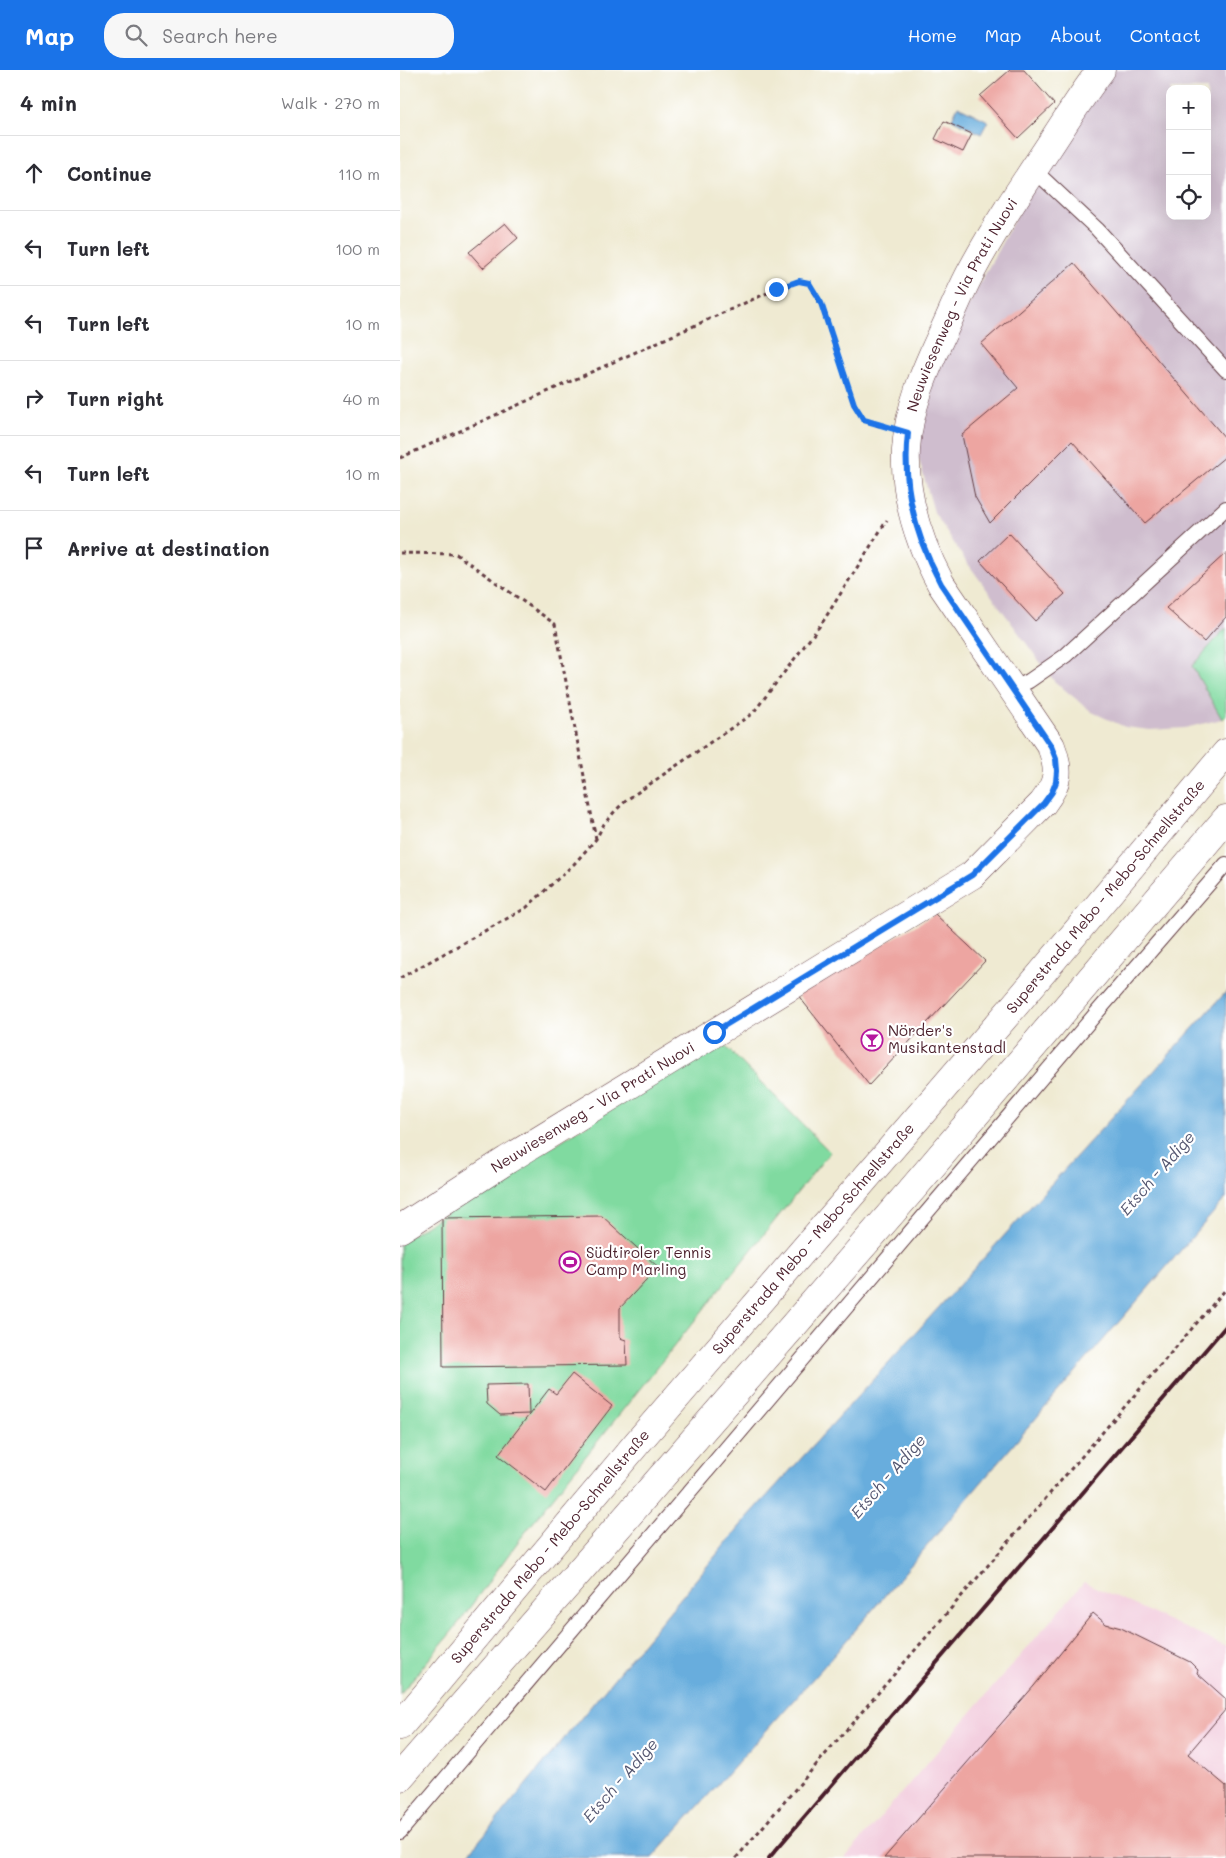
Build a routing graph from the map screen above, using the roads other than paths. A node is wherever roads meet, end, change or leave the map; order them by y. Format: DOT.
graph roads {
  1 [pos="1101,70"];
  2 [pos="1034,170"];
  3 [pos="1226,370"];
  4 [pos="1226,508"];
  5 [pos="1013,689"];
  6 [pos="1226,753"];
  7 [pos="1226,819"];
  8 [pos="1226,864"];
  9 [pos="400,1230"];
  10 [pos="400,1726"];
  11 [pos="400,1777"];
  12 [pos="400,1832"];
  1 -- 2 [label="main road, Neuwiesenweg - Via Prati Nuovi"];
  2 -- 3 [label="lane"];
  2 -- 5 [label="main road, Neuwiesenweg - Via Prati Nuovi"];
  4 -- 5 [label="lane"];
  5 -- 9 [label="main road, Neuwiesenweg - Via Prati Nuovi"];
  6 -- 10 [label="main road, Superstrada Mebo - Mebo-Schnellstraße"];
  7 -- 11 [label="main road"];
  8 -- 12 [label="lane"];
}
